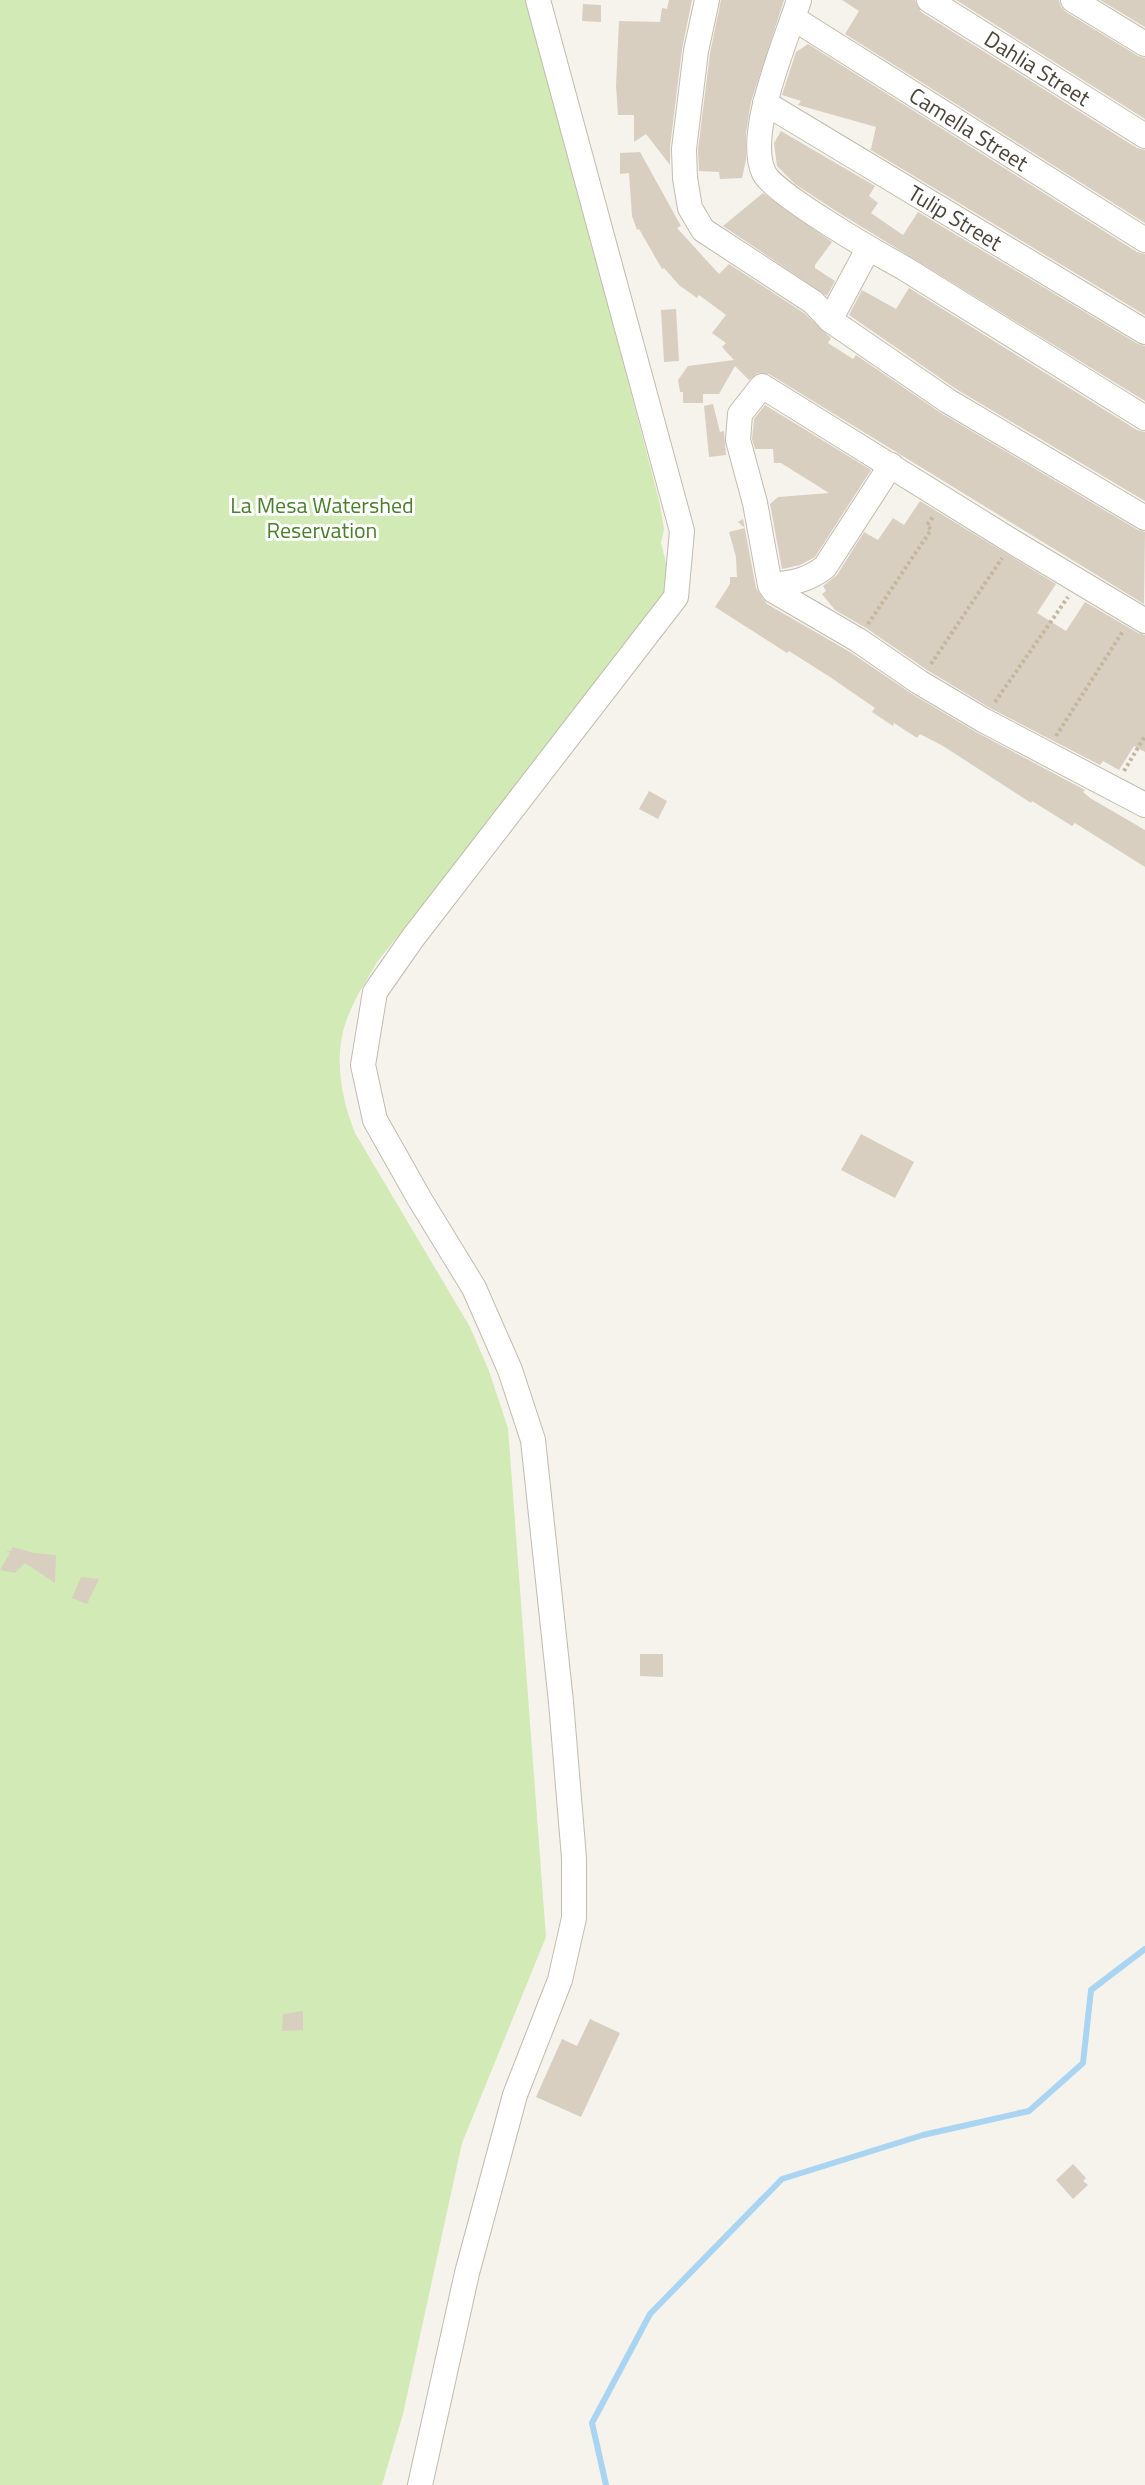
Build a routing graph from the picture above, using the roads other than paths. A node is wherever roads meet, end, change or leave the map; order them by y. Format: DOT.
graph roads {
  1 [pos="538,0"];
  2 [pos="707,0"];
  3 [pos="929,0"];
  4 [pos="1073,0"];
  5 [pos="796,9"];
  6 [pos="1145,44"];
  7 [pos="765,103"];
  8 [pos="1145,136"];
  9 [pos="1145,240"];
  10 [pos="868,249"];
  11 [pos="830,320"];
  12 [pos="1145,332"];
  13 [pos="1145,418"];
  14 [pos="891,465"];
  15 [pos="1145,518"];
  16 [pos="770,585"];
  17 [pos="1139,618"];
  18 [pos="1145,805"];
  19 [pos="420,2485"];
  1 -- 19 [label="street"];
  2 -- 11 [label="street"];
  3 -- 8 [label="street, Dahlia Street"];
  4 -- 6 [label="street"];
  5 -- 7 [label="street"];
  5 -- 9 [label="street, Camella Street"];
  7 -- 10 [label="street"];
  7 -- 12 [label="street, Tulip Street"];
  10 -- 11 [label="street"];
  10 -- 13 [label="street"];
  11 -- 15 [label="street"];
  14 -- 16 [label="street"];
  14 -- 16 [label="street"];
  14 -- 17 [label="street"];
  16 -- 18 [label="street"];
}
